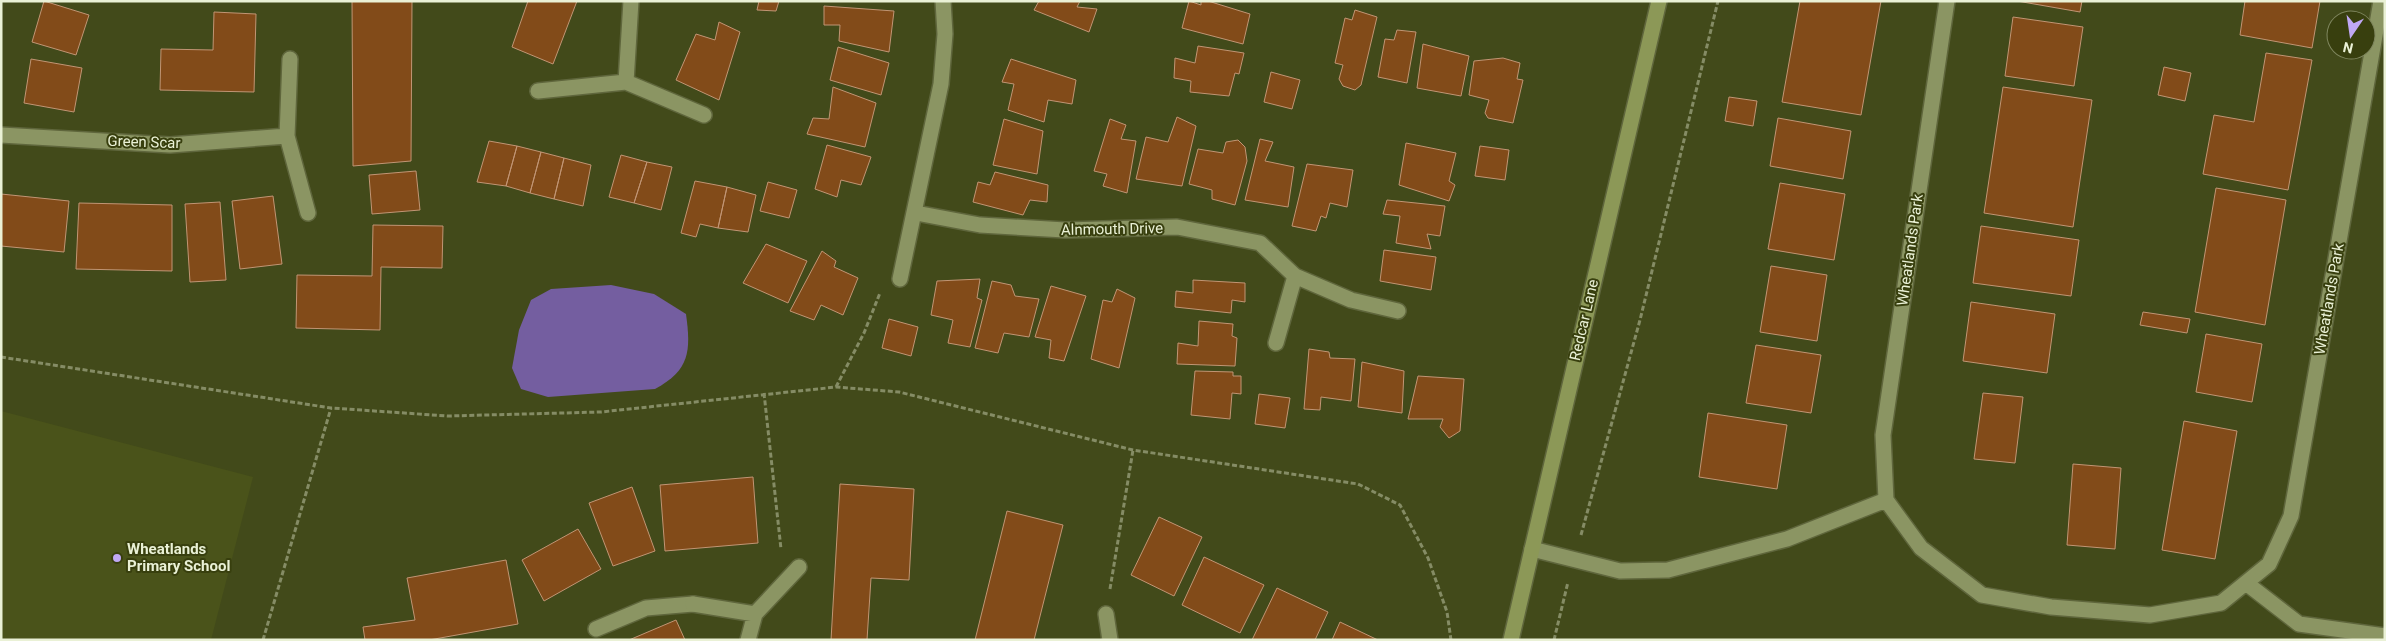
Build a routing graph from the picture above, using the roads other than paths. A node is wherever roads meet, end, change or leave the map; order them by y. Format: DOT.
graph roads {
  1 [pos="631,1"];
  2 [pos="943,1"];
  3 [pos="1659,1"];
  4 [pos="1947,1"];
  5 [pos="2381,1"];
  6 [pos="290,59"];
  7 [pos="626,82"];
  8 [pos="538,91"];
  9 [pos="704,115"];
  10 [pos="1,135"];
  11 [pos="287,136"];
  12 [pos="308,213"];
  13 [pos="916,213"];
  14 [pos="1295,276"];
  15 [pos="900,279"];
  16 [pos="1398,311"];
  17 [pos="1276,344"];
  18 [pos="1886,500"];
  19 [pos="1532,549"];
  20 [pos="799,567"];
  21 [pos="2246,583"];
  22 [pos="754,614"];
  23 [pos="1106,614"];
  24 [pos="596,629"];
  25 [pos="2360,636"];
  26 [pos="2385,636"];
  27 [pos="748,640"];
  28 [pos="1110,640"];
  29 [pos="1511,640"];
  1 -- 7 [label="street"];
  2 -- 13 [label="street"];
  3 -- 19 [label="main road, Redcar Lane"];
  4 -- 18 [label="street, Wheatlands Park"];
  5 -- 21 [label="street, Wheatlands Park"];
  6 -- 11 [label="street"];
  7 -- 8 [label="street"];
  7 -- 9 [label="street"];
  10 -- 11 [label="street, Green Scar"];
  11 -- 12 [label="street"];
  13 -- 14 [label="street, Alnmouth Drive"];
  13 -- 15 [label="street"];
  14 -- 16 [label="street, Alnmouth Drive"];
  14 -- 17 [label="street"];
  18 -- 19 [label="street"];
  18 -- 21 [label="street, Wheatlands Park"];
  19 -- 29 [label="main road, Redcar Lane"];
  20 -- 22 [label="street"];
  21 -- 25 [label="street"];
  22 -- 24 [label="street"];
  22 -- 27 [label="street"];
  23 -- 28 [label="street"];
  25 -- 26 [label="street"];
}
